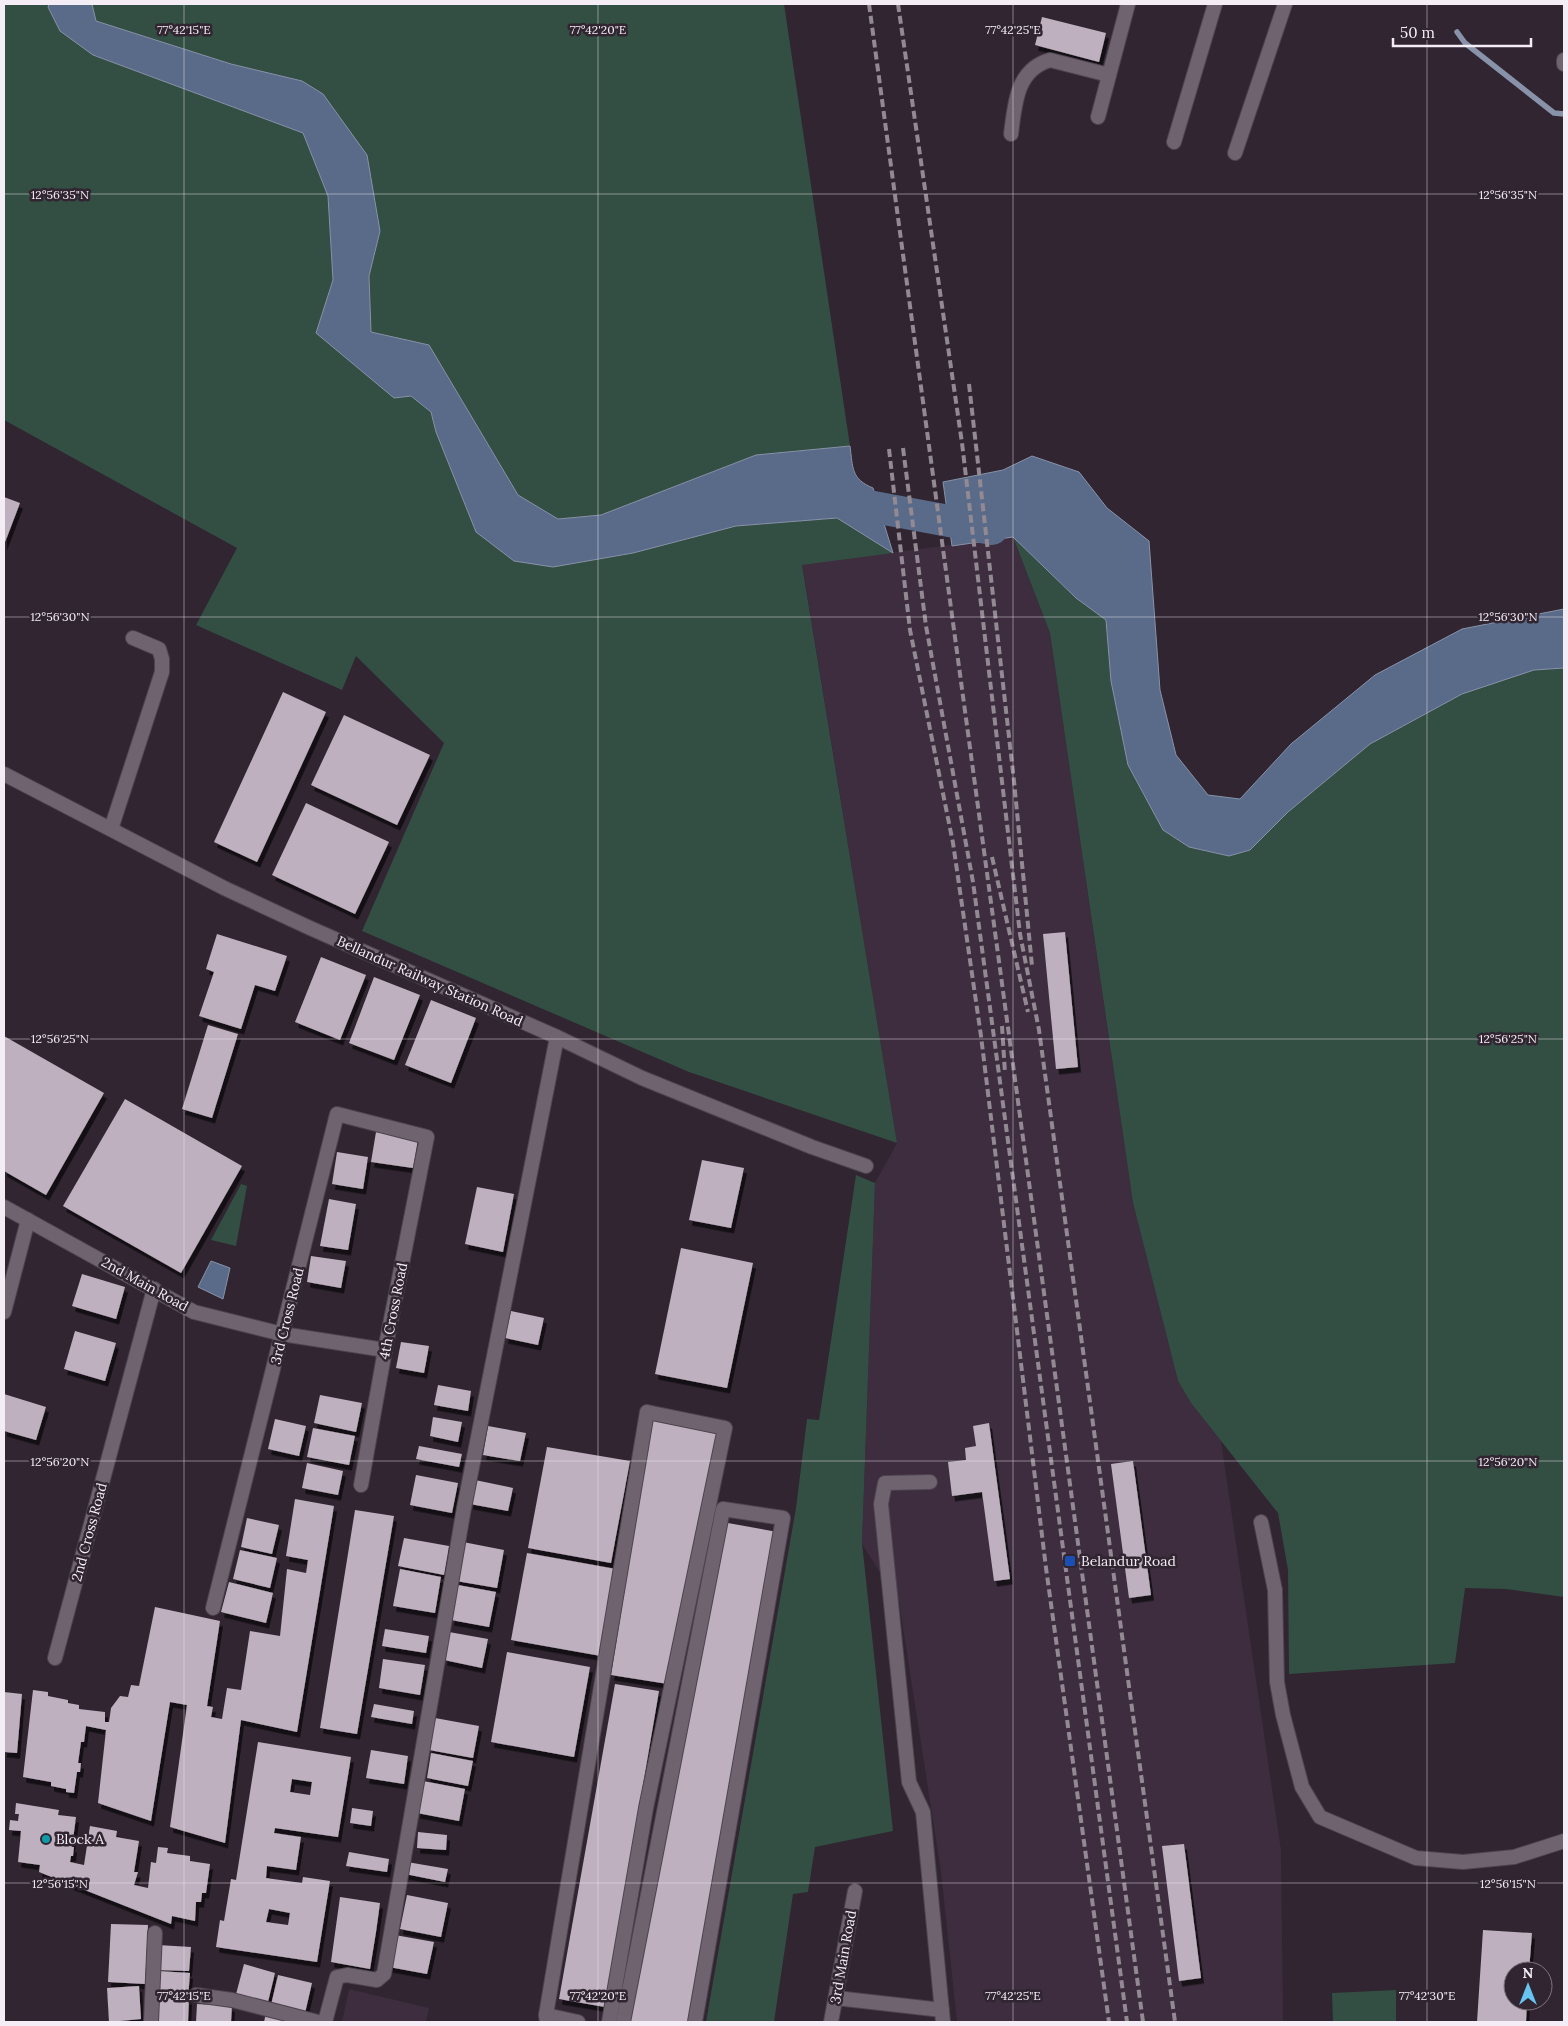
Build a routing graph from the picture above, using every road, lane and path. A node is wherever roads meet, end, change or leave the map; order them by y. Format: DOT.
graph roads {
  1 [pos="1128,4"];
  2 [pos="1215,4"];
  3 [pos="1285,4"];
  4 [pos="1109,75"];
  5 [pos="1098,117"];
  6 [pos="1012,134"];
  7 [pos="1174,142"];
  8 [pos="1235,153"];
  9 [pos="133,638"];
  10 [pos="4,774"];
  11 [pos="111,829"];
  12 [pos="557,1037"];
  13 [pos="427,1137"];
  14 [pos="866,1166"];
  15 [pos="4,1207"];
  16 [pos="28,1220"];
  17 [pos="154,1289"];
  18 [pos="4,1312"];
  19 [pos="282,1334"];
  20 [pos="385,1350"];
  21 [pos="930,1482"];
  22 [pos="361,1485"];
  23 [pos="1261,1522"];
  24 [pos="213,1608"];
  25 [pos="55,1658"];
  26 [pos="1564,1841"];
  27 [pos="855,1891"];
  28 [pos="155,1933"];
  29 [pos="196,1995"];
  30 [pos="836,1998"];
  31 [pos="943,2016"];
  32 [pos="546,2019"];
  33 [pos="151,2022"];
  34 [pos="318,2022"];
  35 [pos="325,2022"];
  36 [pos="578,2022"];
  37 [pos="609,2022"];
  38 [pos="624,2022"];
  39 [pos="695,2022"];
  40 [pos="831,2022"];
  1 -- 4 [label="street"];
  2 -- 7 [label="street"];
  3 -- 8 [label="street"];
  4 -- 5 [label="street"];
  4 -- 6 [label="street"];
  9 -- 11 [label="street"];
  10 -- 11 [label="street, Bellandur Railway Station Road"];
  11 -- 12 [label="street, Bellandur Railway Station Road"];
  12 -- 14 [label="street, Bellandur Railway Station Road"];
  12 -- 35 [label="street"];
  13 -- 19 [label="street, 3rd Cross Road"];
  13 -- 20 [label="street, 4th Cross Road"];
  15 -- 16 [label="street, 2nd Main Road"];
  16 -- 17 [label="street, 2nd Main Road"];
  16 -- 18 [label="street"];
  17 -- 19 [label="street, 2nd Main Road"];
  17 -- 25 [label="street, 2nd Cross Road"];
  19 -- 20 [label="street, 2nd Main Road"];
  19 -- 24 [label="street, 3rd Cross Road"];
  20 -- 22 [label="street, 4th Cross Road"];
  21 -- 31 [label="street"];
  23 -- 26 [label="street"];
  27 -- 30 [label="street, 3rd Main Road"];
  28 -- 33 [label="street"];
  29 -- 34 [label="street"];
  30 -- 31 [label="street"];
  30 -- 40 [label="street, 3rd Main Road"];
  32 -- 36 [label="street"];
  32 -- 37 [label="street"];
  38 -- 39 [label="street"];
}
